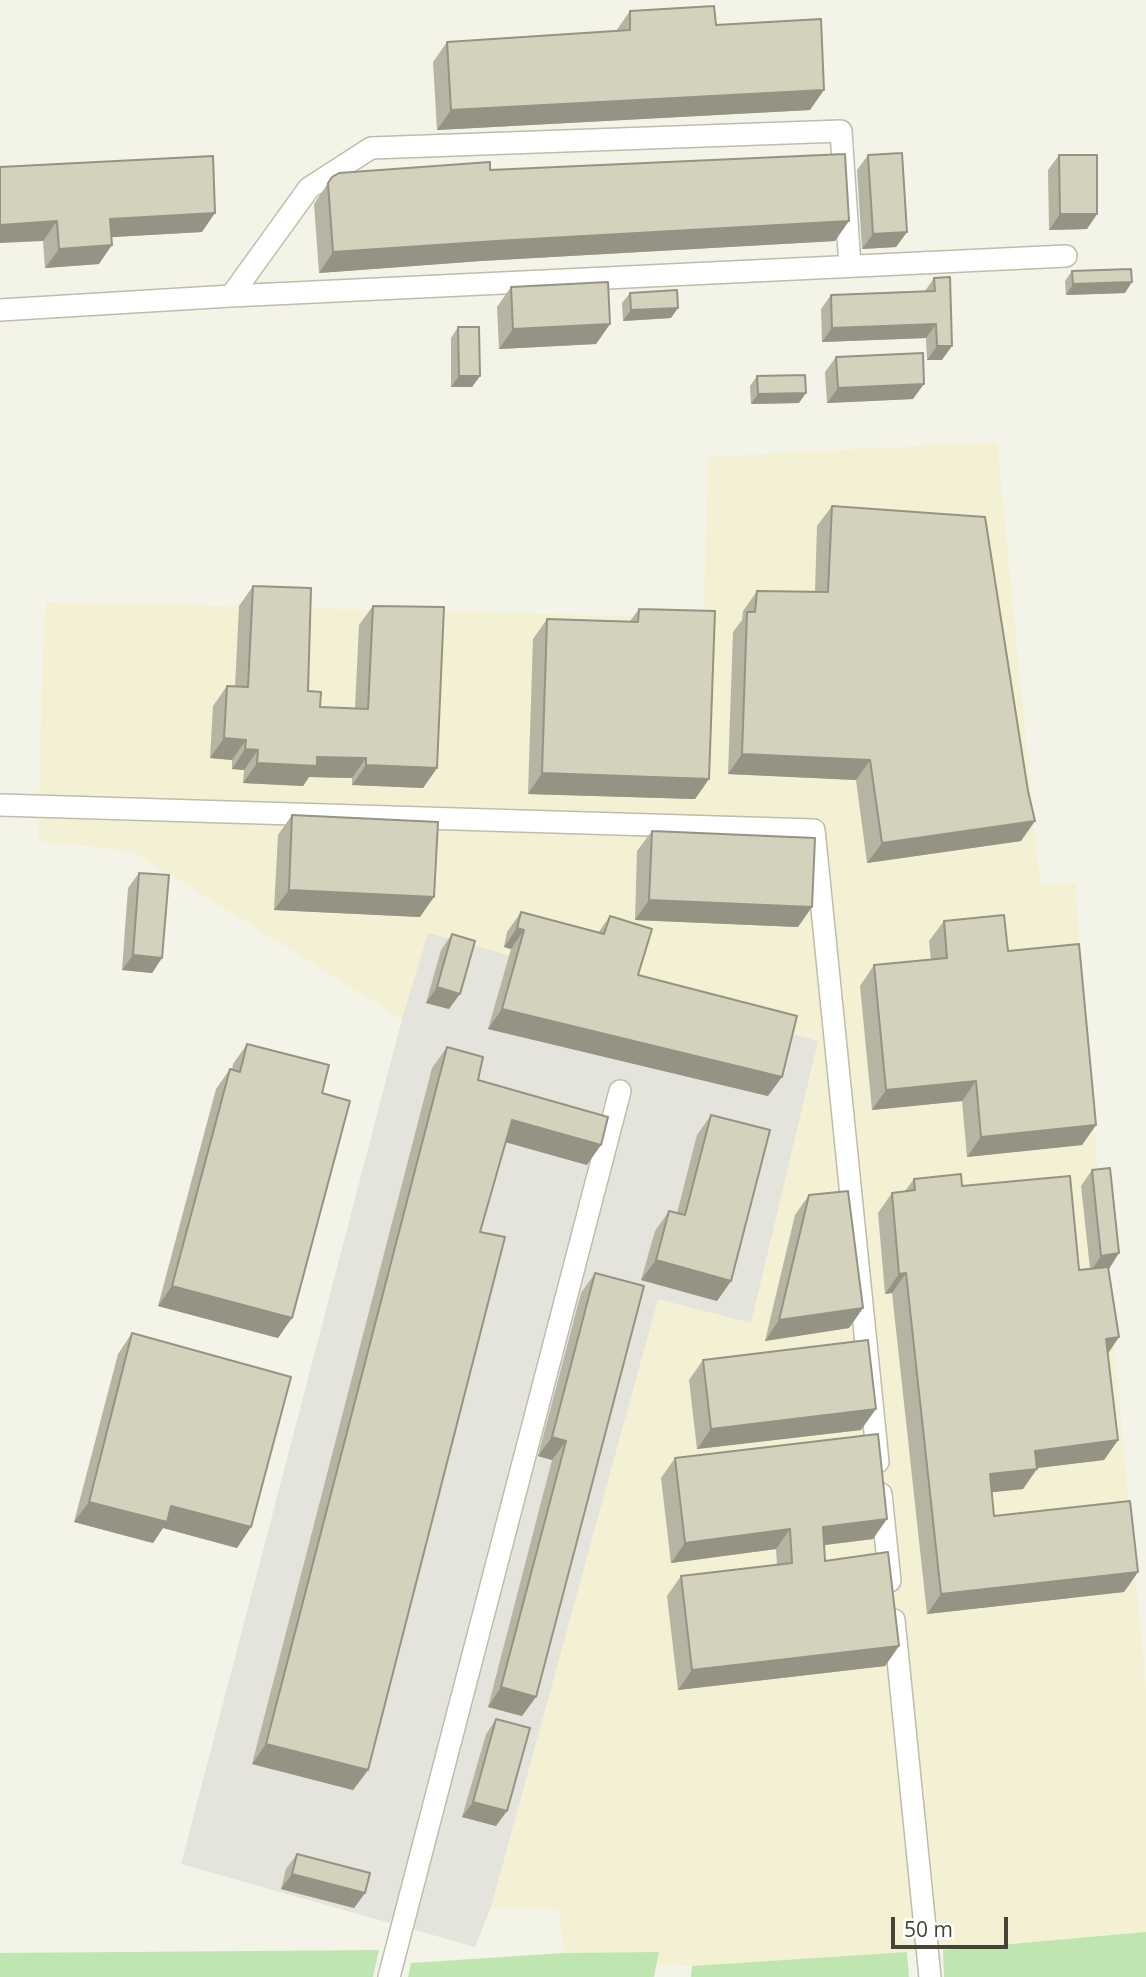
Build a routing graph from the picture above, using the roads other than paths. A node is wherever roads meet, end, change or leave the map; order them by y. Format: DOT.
graph roads {
  1 [pos="1066,256"];
  2 [pos="850,266"];
  3 [pos="230,296"];
  4 [pos="0,310"];
  5 [pos="0,805"];
  6 [pos="620,1091"];
  7 [pos="389,1977"];
  8 [pos="930,1977"];
  1 -- 2 [label="street"];
  2 -- 3 [label="street"];
  2 -- 3 [label="street"];
  3 -- 4 [label="street"];
  5 -- 8 [label="street"];
  6 -- 7 [label="street"];
}
